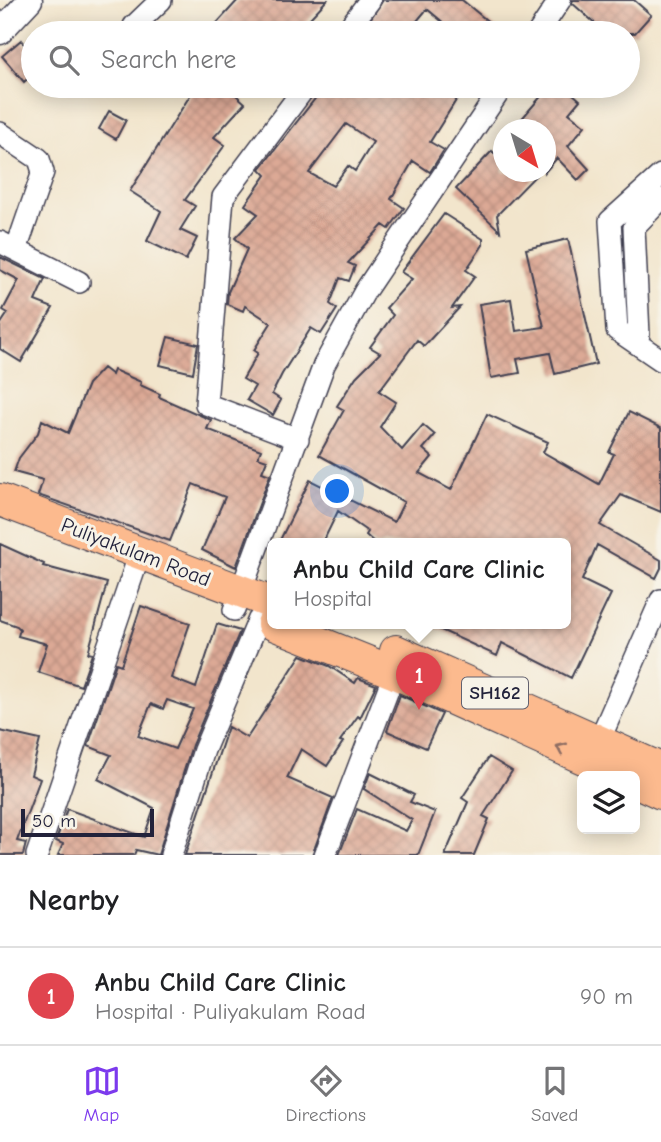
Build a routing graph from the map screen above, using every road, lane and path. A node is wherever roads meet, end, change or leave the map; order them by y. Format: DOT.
graph roads {
  1 [pos="30,0"];
  2 [pos="161,0"];
  3 [pos="370,0"];
  4 [pos="560,0"];
  5 [pos="139,21"];
  6 [pos="354,21"];
  7 [pos="546,21"];
  8 [pos="0,32"];
  9 [pos="297,98"];
  10 [pos="495,98"];
  11 [pos="0,133"];
  12 [pos="661,175"];
  13 [pos="661,199"];
  14 [pos="8,246"];
  15 [pos="79,282"];
  16 [pos="639,335"];
  17 [pos="661,360"];
  18 [pos="298,439"];
  19 [pos="0,500"];
  20 [pos="0,521"];
  21 [pos="275,538"];
  22 [pos="136,563"];
  23 [pos="267,573"];
  24 [pos="661,600"];
  25 [pos="258,612"];
  26 [pos="305,629"];
  27 [pos="335,629"];
  28 [pos="399,663"];
  29 [pos="599,741"];
  30 [pos="661,769"];
  31 [pos="613,771"];
  32 [pos="640,783"];
  33 [pos="661,793"];
  34 [pos="37,855"];
  35 [pos="171,855"];
  36 [pos="325,855"];
  1 -- 8 [label="street"];
  2 -- 5 [label="street"];
  3 -- 6 [label="street"];
  4 -- 7 [label="street"];
  9 -- 18 [label="street"];
  10 -- 18 [label="street"];
  11 -- 14 [label="street"];
  12 -- 17 [label="street"];
  13 -- 16 [label="street"];
  14 -- 15 [label="street"];
  18 -- 21 [label="street"];
  19 -- 22 [label="main road, Puliyakulam Road / SH162"];
  20 -- 22 [label="main road, Puliyakulam Road / SH162"];
  22 -- 25 [label="main road, Puliyakulam Road / SH162"];
  22 -- 34 [label="street"];
  23 -- 25 [label="street"];
  24 -- 29 [label="street"];
  25 -- 35 [label="street"];
  26 -- 28 [label="main road, Puliyakulam Road / SH162"];
  27 -- 28 [label="main road, Puliyakulam Road / SH162"];
  28 -- 29 [label="main road, Puliyakulam Road / SH162"];
  31 -- 28 [label="main road, Puliyakulam Road / SH162, one-way"];
  28 -- 36 [label="street"];
  29 -- 30 [label="main road, Puliyakulam Road / SH162"];
  32 -- 33 [label="main road"];
}
